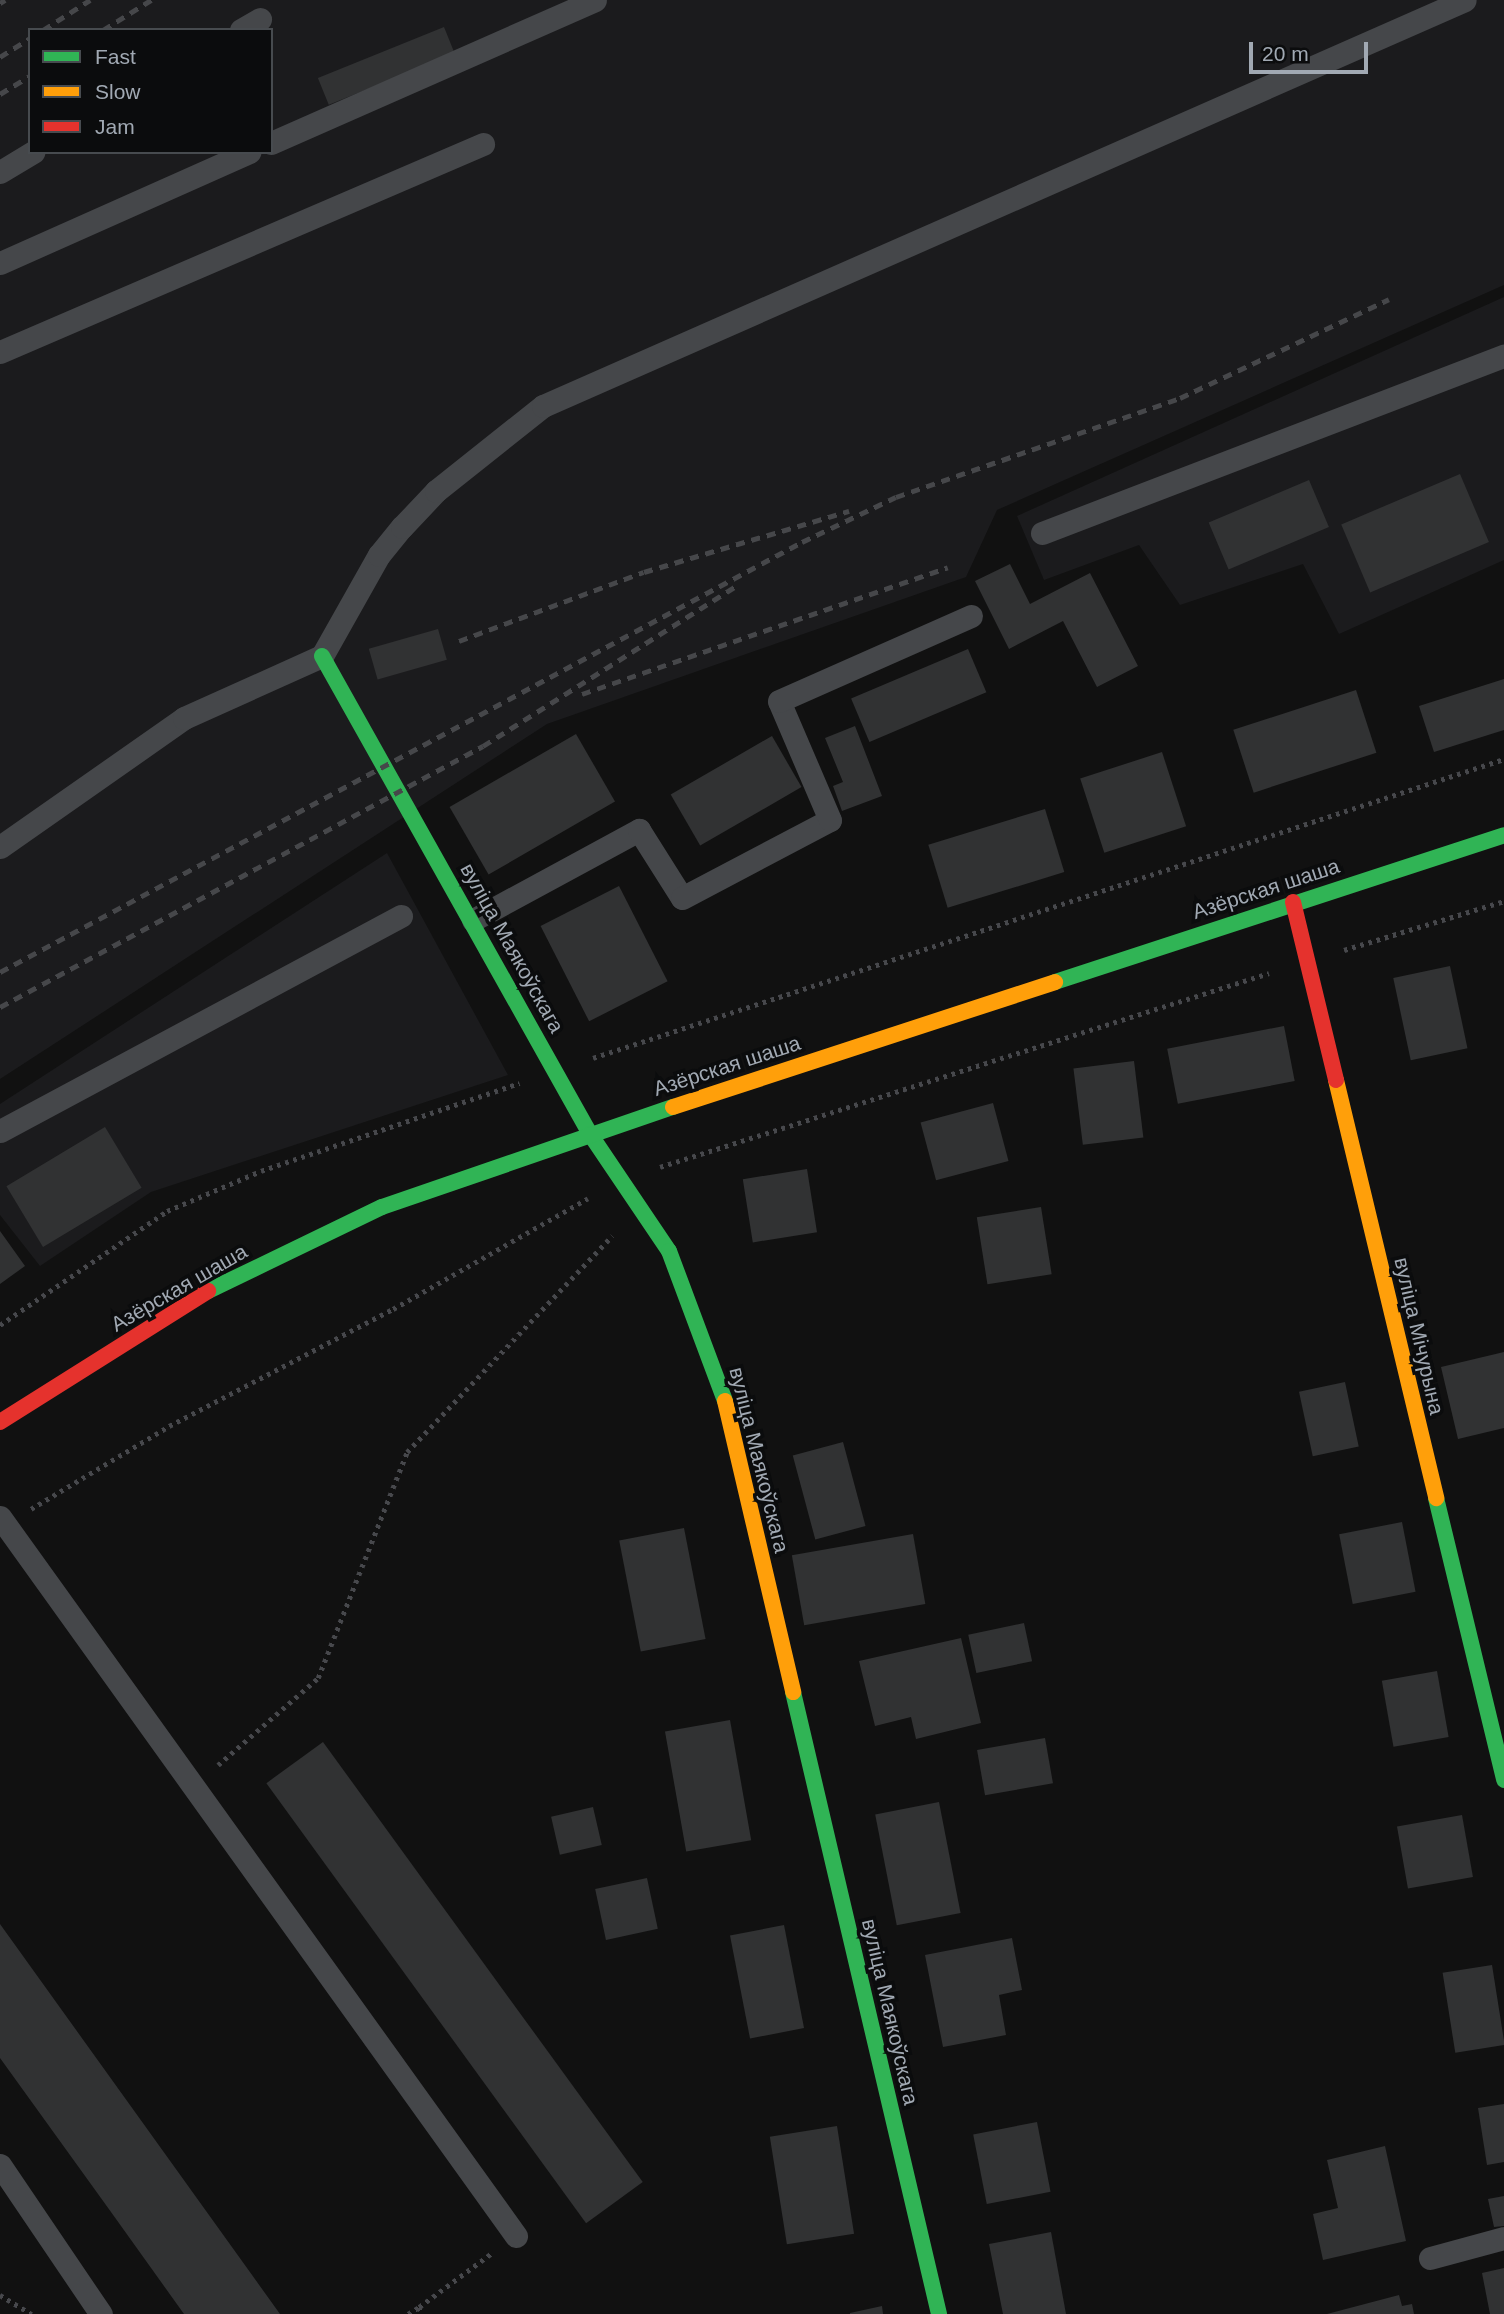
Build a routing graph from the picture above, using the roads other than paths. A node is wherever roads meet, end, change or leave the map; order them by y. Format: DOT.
graph roads {
  1 [pos="595,0"];
  2 [pos="1465,0"];
  3 [pos="273,142"];
  4 [pos="483,144"];
  5 [pos="30,154"];
  6 [pos="245,154"];
  7 [pos="0,172"];
  8 [pos="0,263"];
  9 [pos="0,352"];
  10 [pos="1504,356"];
  11 [pos="1042,533"];
  12 [pos="971,616"];
  13 [pos="323,656"];
  14 [pos="1504,835"];
  15 [pos="0,847"];
  16 [pos="1293,902"];
  17 [pos="401,916"];
  18 [pos="473,920"];
  19 [pos="0,1132"];
  20 [pos="590,1133"];
  21 [pos="0,1422"];
  22 [pos="3,1520"];
  23 [pos="1504,1780"];
  24 [pos="0,2165"];
  25 [pos="516,2236"];
  26 [pos="1504,2238"];
  27 [pos="1430,2258"];
  28 [pos="101,2314"];
  29 [pos="939,2314"];
  1 -- 3 [label="lane"];
  2 -- 13 [label="lane"];
  4 -- 9 [label="lane"];
  5 -- 7 [label="lane"];
  6 -- 8 [label="lane"];
  10 -- 11 [label="lane"];
  12 -- 18 [label="lane"];
  13 -- 15 [label="lane"];
  13 -- 18 [label="street, вуліца Маякоўскага"];
  14 -- 16 [label="street, Азёрская шаша"];
  16 -- 20 [label="street, Азёрская шаша"];
  16 -- 23 [label="street, вуліца Мічурына"];
  17 -- 19 [label="lane"];
  18 -- 20 [label="street, вуліца Маякоўскага"];
  20 -- 21 [label="street, Азёрская шаша"];
  20 -- 29 [label="street, вуліца Маякоўскага"];
  22 -- 25 [label="lane"];
  24 -- 28 [label="lane"];
  26 -- 27 [label="lane"];
}
